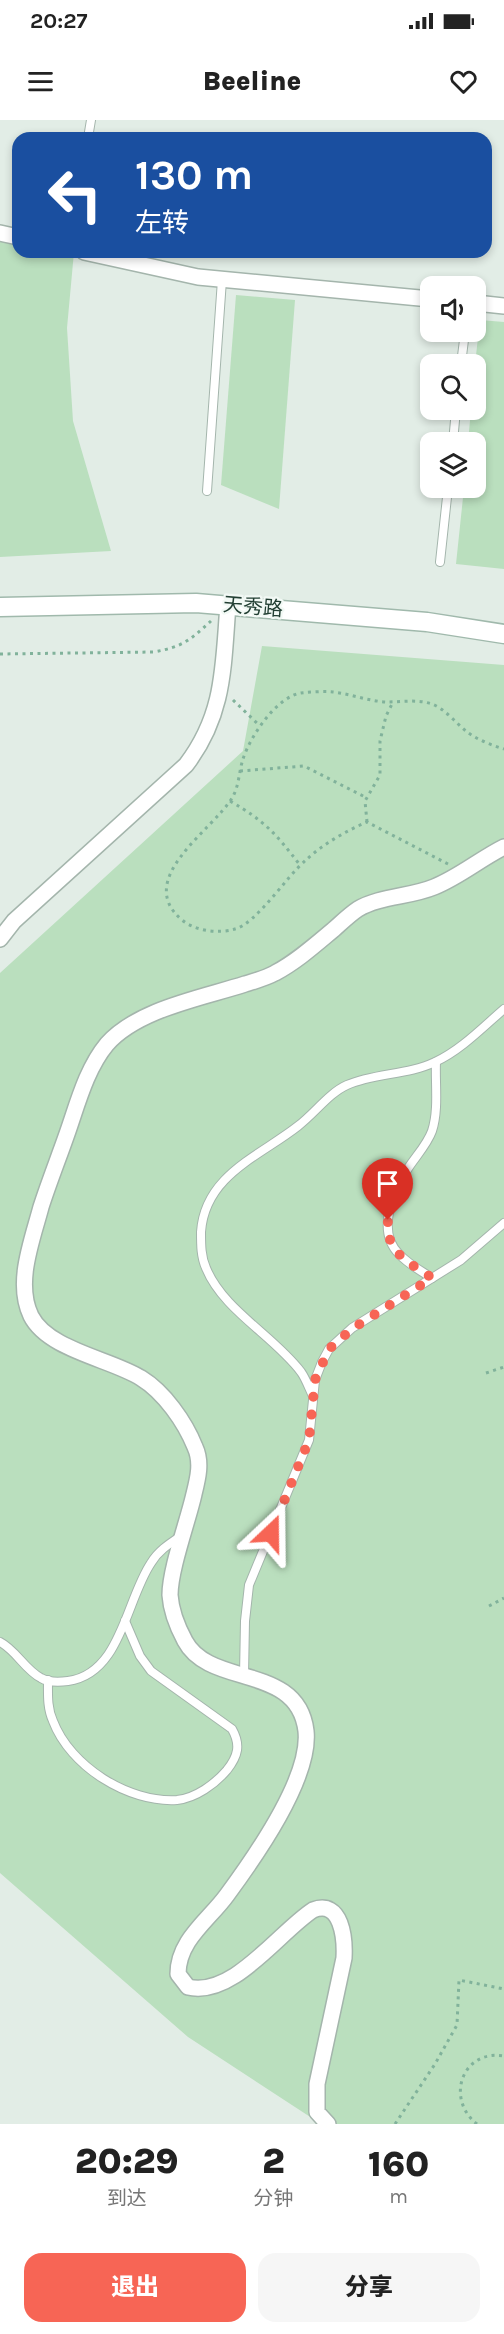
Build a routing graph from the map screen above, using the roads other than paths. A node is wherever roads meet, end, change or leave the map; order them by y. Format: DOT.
graph roads {
  1 [pos="111,258"];
  2 [pos="222,280"];
  3 [pos="420,298"];
  4 [pos="486,304"];
  5 [pos="504,306"];
  6 [pos="207,491"];
  7 [pos="447,498"];
  8 [pos="440,562"];
  9 [pos="228,605"];
  10 [pos="0,608"];
  11 [pos="504,634"];
  12 [pos="504,847"];
  13 [pos="0,939"];
  14 [pos="504,1009"];
  15 [pos="436,1062"];
  16 [pos="504,1223"];
  17 [pos="432,1278"];
  18 [pos="313,1396"];
  19 [pos="184,1533"];
  20 [pos="125,1621"];
  21 [pos="0,1642"];
  22 [pos="244,1674"];
  23 [pos="48,1680"];
  24 [pos="328,2124"];
  1 -- 2 [label="street"];
  2 -- 3 [label="street"];
  2 -- 6 [label="lane"];
  4 -- 5 [label="street"];
  7 -- 8 [label="lane"];
  9 -- 10 [label="main road, 天秀路"];
  9 -- 11 [label="main road, 天秀路"];
  9 -- 13 [label="street"];
  12 -- 19 [label="street"];
  14 -- 15 [label="lane"];
  15 -- 17 [label="lane"];
  15 -- 18 [label="lane"];
  16 -- 17 [label="lane"];
  17 -- 18 [label="lane"];
  18 -- 22 [label="lane"];
  19 -- 20 [label="lane"];
  19 -- 22 [label="street"];
  20 -- 23 [label="lane"];
  20 -- 23 [label="lane"];
  21 -- 23 [label="lane"];
  22 -- 24 [label="street"];
}
